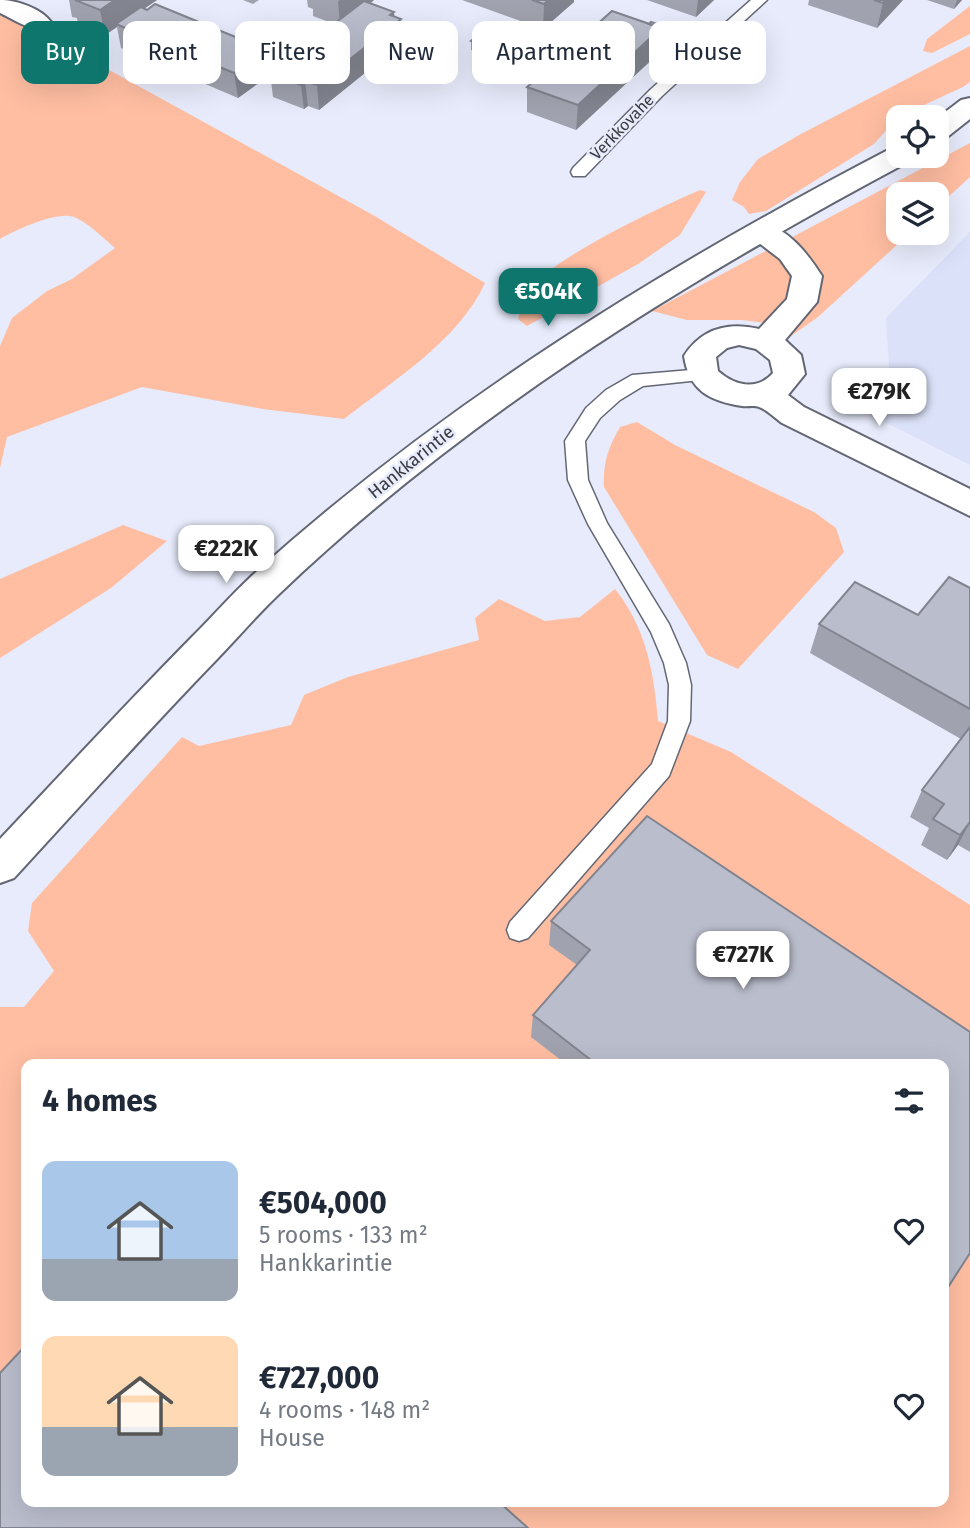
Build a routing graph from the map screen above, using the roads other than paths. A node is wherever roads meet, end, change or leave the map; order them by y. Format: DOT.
graph roads {
  1 [pos="760,0"];
  2 [pos="0,3"];
  3 [pos="36,21"];
  4 [pos="970,106"];
  5 [pos="949,122"];
  6 [pos="970,123"];
  7 [pos="949,132"];
  8 [pos="886,163"];
  9 [pos="579,172"];
  10 [pos="761,231"];
  11 [pos="766,341"];
  12 [pos="703,375"];
  13 [pos="763,394"];
  14 [pos="970,504"];
  15 [pos="0,866"];
  16 [pos="519,930"];
  1 -- 9 [label="lane, Verkkovahe"];
  2 -- 3 [label="main road"];
  4 -- 5 [label="main road"];
  6 -- 7 [label="main road"];
  8 -- 10 [label="main road, Hankkarintie"];
  10 -- 11 [label="main road"];
  10 -- 15 [label="main road, Hankkarintie"];
  11 -- 12 [label="main road"];
  11 -- 13 [label="main road"];
  12 -- 13 [label="main road"];
  12 -- 16 [label="lane"];
  13 -- 14 [label="main road"];
}
